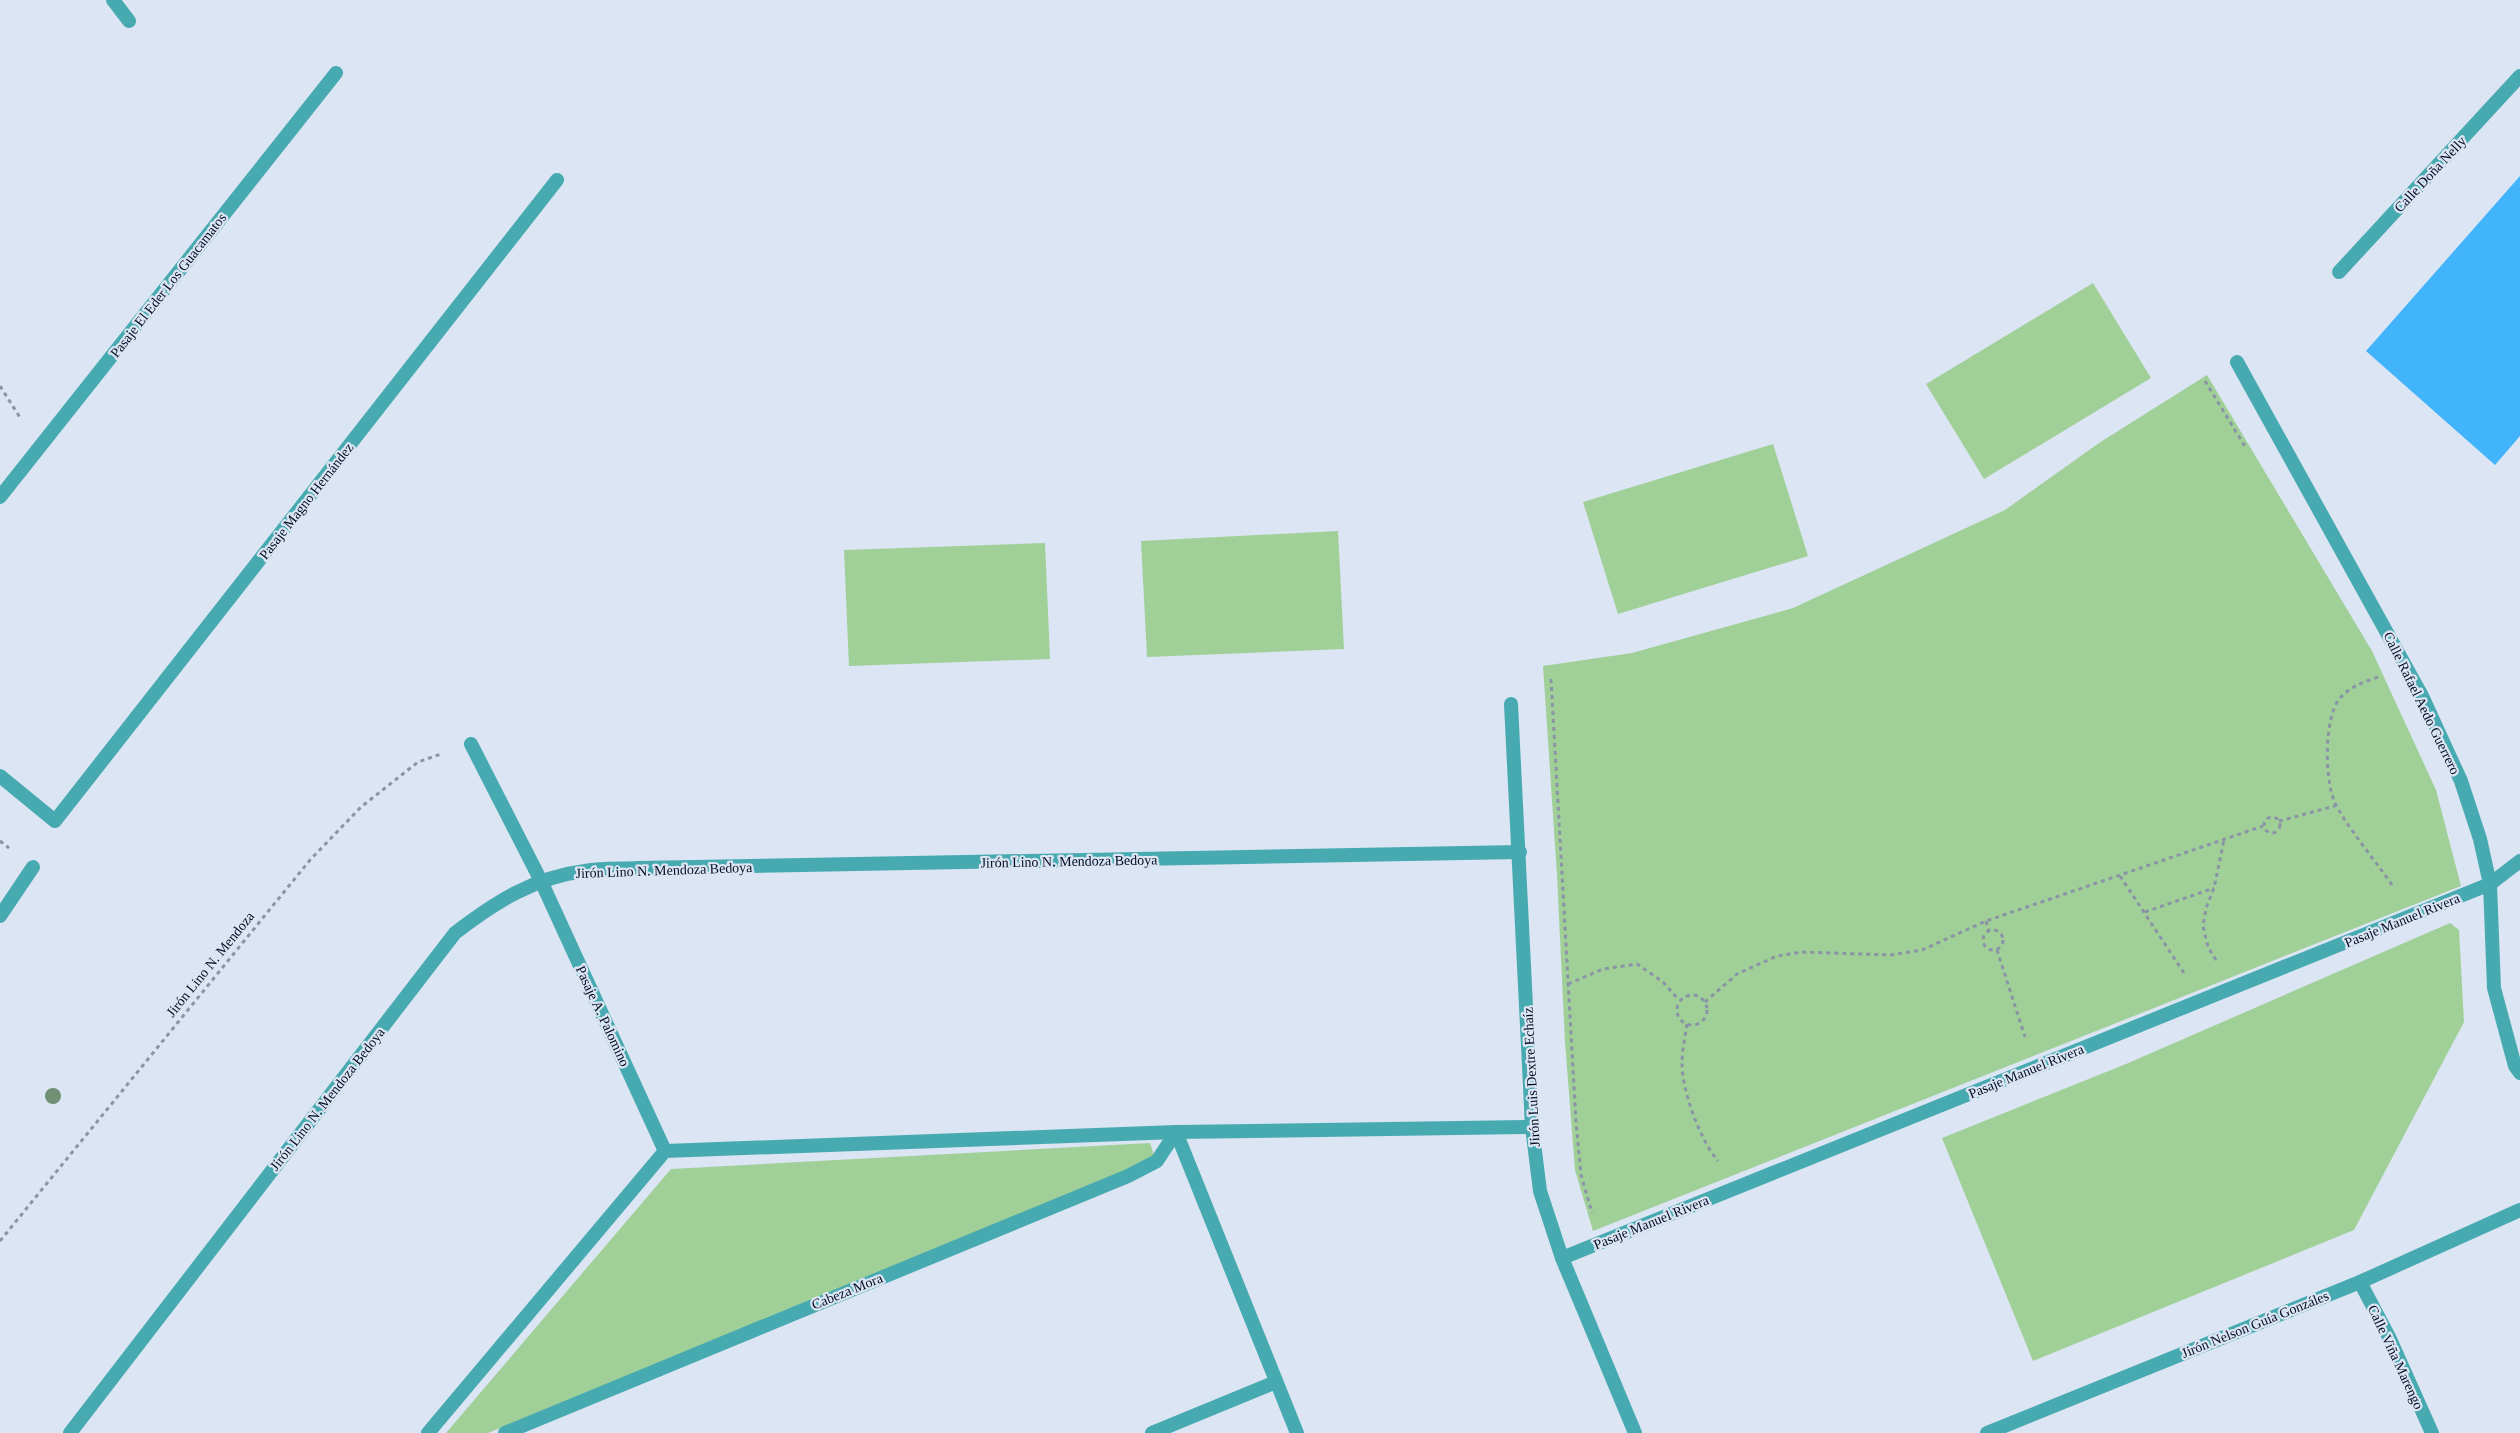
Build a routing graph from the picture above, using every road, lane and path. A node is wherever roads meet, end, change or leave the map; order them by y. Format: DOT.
graph roads {
  1 [pos="113,0"];
  2 [pos="129,21"];
  3 [pos="336,73"];
  4 [pos="2520,76"];
  5 [pos="557,180"];
  6 [pos="2339,272"];
  7 [pos="2237,362"];
  8 [pos="2205,381"];
  9 [pos="0,386"];
  10 [pos="40,447"];
  11 [pos="2247,449"];
  12 [pos="0,497"];
  13 [pos="2373,669"];
  14 [pos="2378,677"];
  15 [pos="1551,679"];
  16 [pos="2382,686"];
  17 [pos="1511,704"];
  18 [pos="472,744"];
  19 [pos="0,776"];
  20 [pos="2336,806"];
  21 [pos="2279,821"];
  22 [pos="2263,826"];
  23 [pos="2224,840"];
  24 [pos="1520,852"];
  25 [pos="2520,861"];
  26 [pos="33,867"];
  27 [pos="2120,876"];
  28 [pos="541,881"];
  29 [pos="2490,884"];
  30 [pos="2214,888"];
  31 [pos="2398,895"];
  32 [pos="2145,912"];
  33 [pos="0,916"];
  34 [pos="1986,921"];
  35 [pos="1989,931"];
  36 [pos="1997,950"];
  37 [pos="2216,962"];
  38 [pos="2189,982"];
  39 [pos="1568,984"];
  40 [pos="1679,1000"];
  41 [pos="1705,1002"];
  42 [pos="1687,1024"];
  43 [pos="2028,1046"];
  44 [pos="2520,1073"];
  45 [pos="1532,1126"];
  46 [pos="1176,1132"];
  47 [pos="665,1151"];
  48 [pos="1721,1164"];
  49 [pos="2520,1210"];
  50 [pos="1596,1222"];
  51 [pos="0,1241"];
  52 [pos="1562,1258"];
  53 [pos="2360,1282"];
  54 [pos="1276,1382"];
  55 [pos="2003,1430"];
  56 [pos="70,1433"];
  57 [pos="428,1433"];
  58 [pos="505,1433"];
  59 [pos="1152,1433"];
  60 [pos="1297,1433"];
  61 [pos="1635,1433"];
  62 [pos="1987,1433"];
  63 [pos="2432,1433"];
  1 -- 2 [label="street"];
  3 -- 10 [label="street, Pasaje El Eder Los Guacamatos"];
  4 -- 6 [label="street, Calle Doña Nelly"];
  5 -- 19 [label="street, Pasaje Magno Hernández"];
  7 -- 29 [label="street, Calle Rafael Aedo Guerrero"];
  8 -- 11 [label="path"];
  9 -- 10 [label="path"];
  10 -- 12 [label="street, Pasaje El Eder Los Guacamatos"];
  13 -- 14 [label="path"];
  14 -- 16 [label="path"];
  14 -- 20 [label="path"];
  15 -- 39 [label="path"];
  17 -- 24 [label="street, Jirón Luis Dextre Echaíz"];
  18 -- 28 [label="street, Pasaje A. Palomino"];
  18 -- 51 [label="path, Jirón Lino N. Mendoza"];
  20 -- 21 [label="path"];
  20 -- 31 [label="path"];
  21 -- 22 [label="path"];
  21 -- 22 [label="path"];
  22 -- 23 [label="path"];
  23 -- 27 [label="path"];
  23 -- 30 [label="path"];
  24 -- 28 [label="street, Jirón Lino N. Mendoza Bedoya"];
  24 -- 45 [label="street, Jirón Luis Dextre Echaíz"];
  25 -- 29 [label="street, Pasaje Manuel Rivera"];
  26 -- 33 [label="street"];
  27 -- 32 [label="path"];
  27 -- 34 [label="path"];
  28 -- 47 [label="street, Pasaje A. Palomino"];
  28 -- 56 [label="street, Jirón Lino N. Mendoza Bedoya"];
  29 -- 44 [label="street, Calle Rafael Aedo Guerrero"];
  29 -- 52 [label="street, Pasaje Manuel Rivera"];
  30 -- 32 [label="path"];
  30 -- 37 [label="path"];
  32 -- 38 [label="path"];
  34 -- 35 [label="path"];
  34 -- 41 [label="path"];
  35 -- 36 [label="path"];
  35 -- 36 [label="path"];
  36 -- 43 [label="path"];
  39 -- 40 [label="path"];
  39 -- 50 [label="path"];
  40 -- 41 [label="path"];
  40 -- 42 [label="path"];
  41 -- 42 [label="path"];
  42 -- 48 [label="path"];
  45 -- 46 [label="street"];
  45 -- 52 [label="street, Jirón Luis Dextre Echaíz"];
  46 -- 47 [label="street"];
  46 -- 54 [label="street"];
  46 -- 58 [label="street, Cabeza Mora"];
  47 -- 57 [label="street"];
  49 -- 53 [label="street, Jirón Nelson Guía Gonzáles"];
  52 -- 61 [label="street, Jirón Luis Dextre Echaíz"];
  53 -- 55 [label="street, Jirón Nelson Guía Gonzáles"];
  53 -- 63 [label="street, Calle Viña Marengo"];
  54 -- 59 [label="street"];
  54 -- 60 [label="street"];
  55 -- 62 [label="street, Jirón Nelson Guía Gonzáles"];
}
